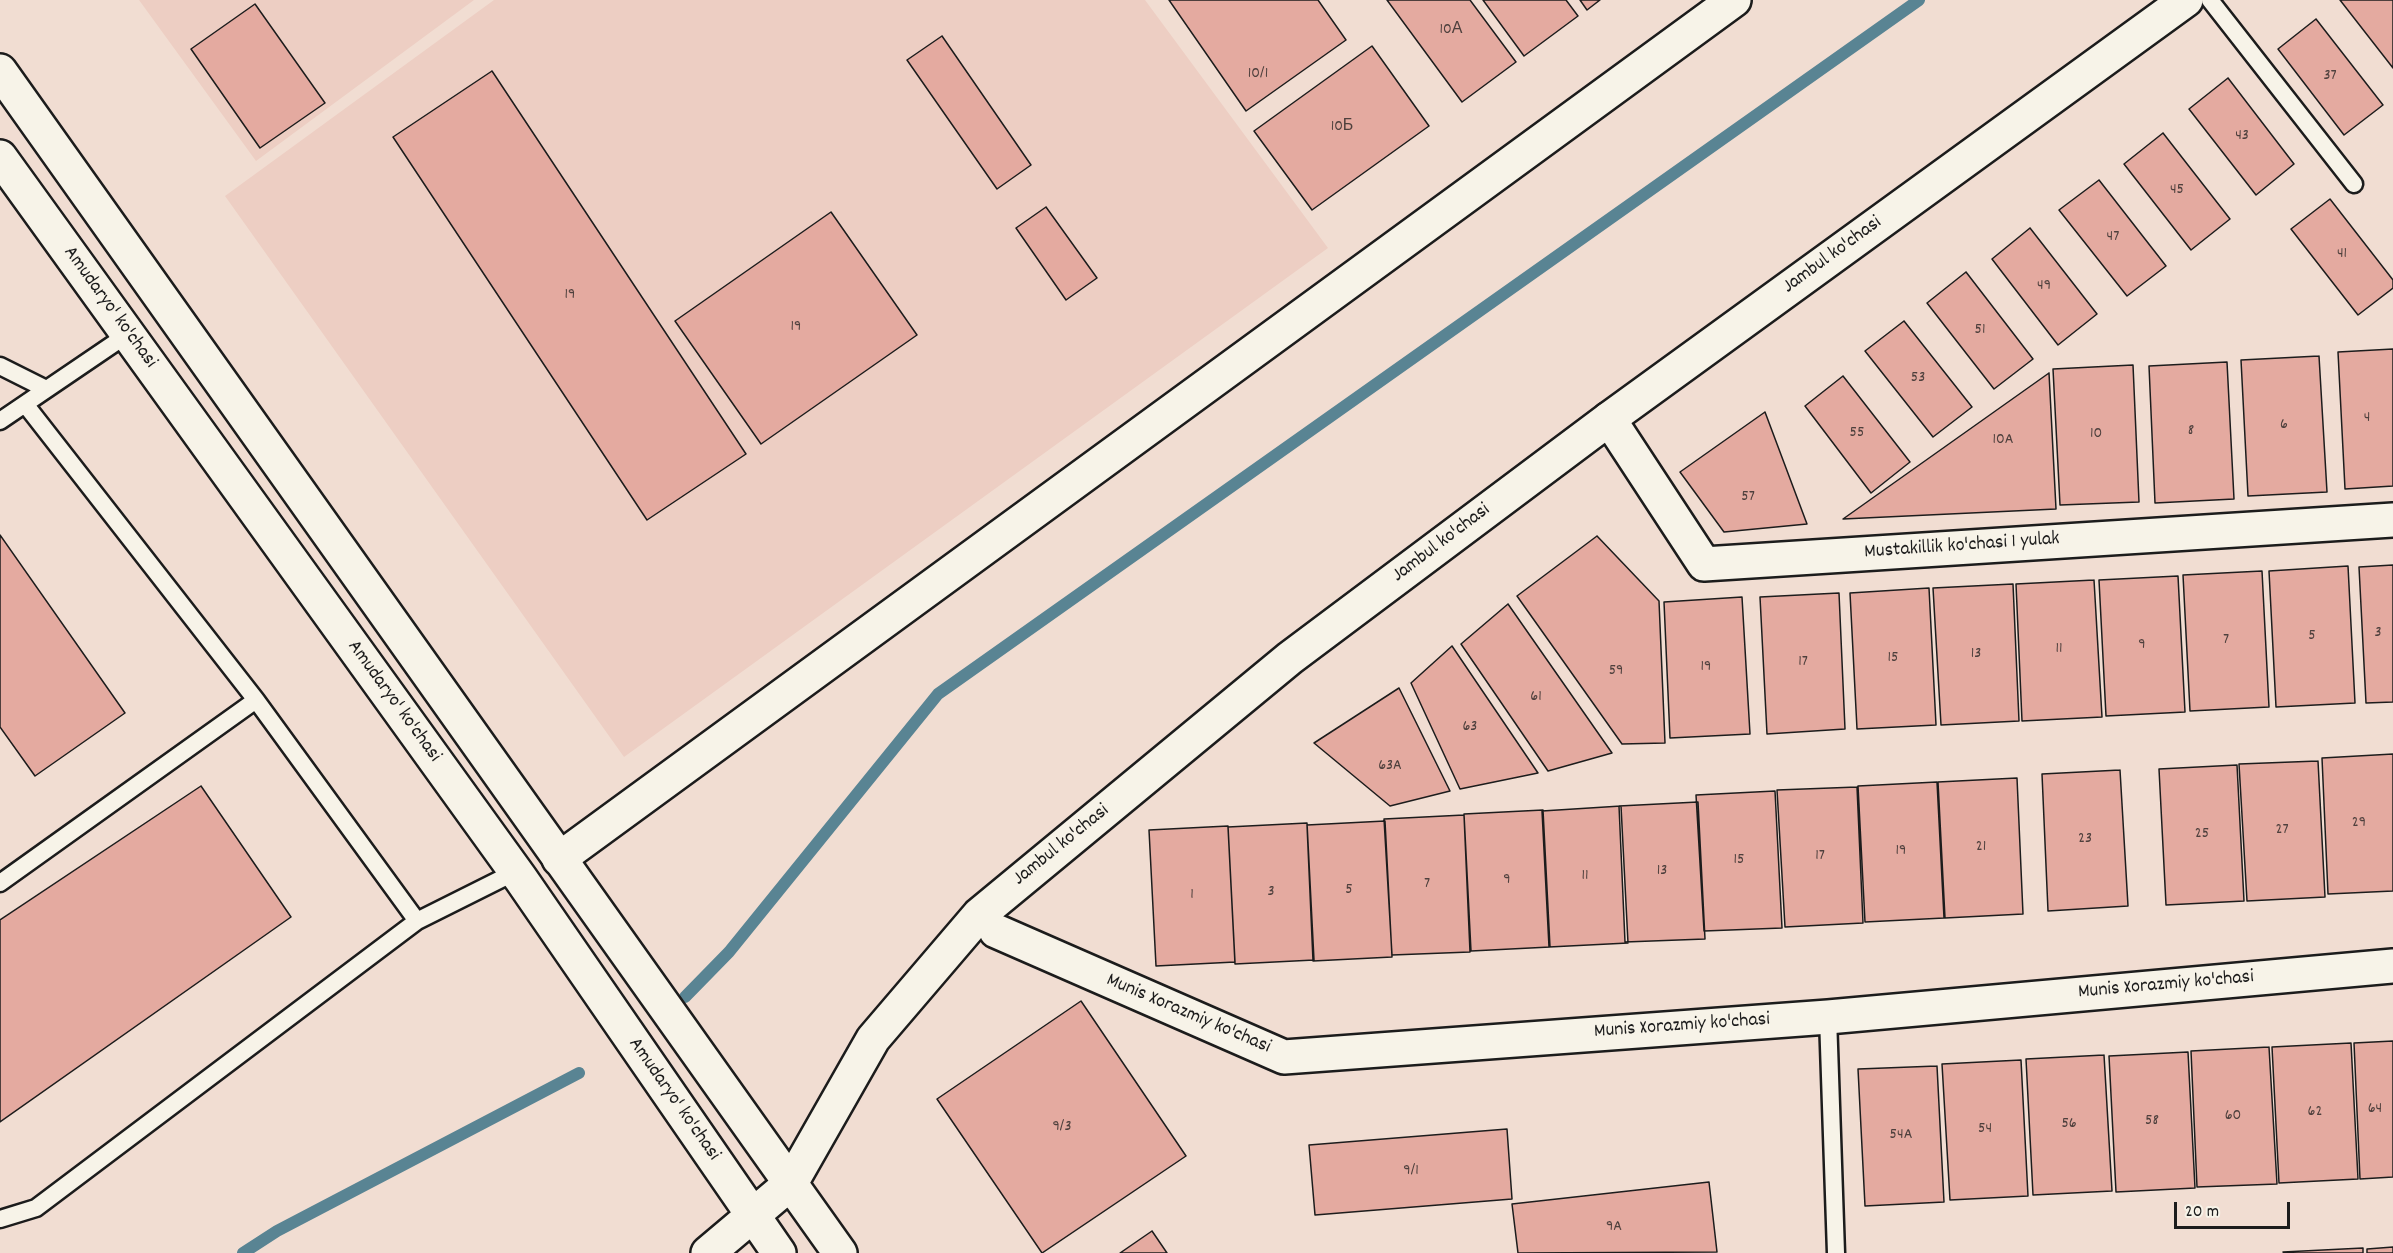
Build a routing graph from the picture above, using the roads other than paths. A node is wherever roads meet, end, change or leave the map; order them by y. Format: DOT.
graph roads {
  1 [pos="1734,0"];
  2 [pos="2186,0"];
  3 [pos="2210,0"];
  4 [pos="0,71"];
  5 [pos="0,157"];
  6 [pos="2355,184"];
  7 [pos="128,334"];
  8 [pos="0,366"];
  9 [pos="46,389"];
  10 [pos="25,404"];
  11 [pos="1609,419"];
  12 [pos="0,421"];
  13 [pos="2393,520"];
  14 [pos="256,700"];
  15 [pos="559,858"];
  16 [pos="515,872"];
  17 [pos="0,883"];
  18 [pos="417,921"];
  19 [pos="996,931"];
  20 [pos="2393,966"];
  21 [pos="1828,1017"];
  22 [pos="791,1183"];
  23 [pos="752,1215"];
  24 [pos="0,1218"];
  25 [pos="708,1253"];
  26 [pos="779,1253"];
  27 [pos="840,1253"];
  28 [pos="1836,1253"];
  1 -- 15 [label="street"];
  2 -- 11 [label="street, Jambul ko'chasi"];
  3 -- 6 [label="lane"];
  4 -- 15 [label="street"];
  5 -- 7 [label="street, Amudaryo' ko'chasi"];
  7 -- 9 [label="lane"];
  7 -- 16 [label="street, Amudaryo' ko'chasi"];
  8 -- 9 [label="lane"];
  9 -- 10 [label="lane"];
  10 -- 12 [label="lane"];
  10 -- 14 [label="lane"];
  11 -- 13 [label="street, Mustakillik ko'chasi 1 yulak"];
  11 -- 22 [label="street, Jambul ko'chasi"];
  14 -- 17 [label="lane"];
  14 -- 18 [label="lane"];
  15 -- 22 [label="street"];
  16 -- 18 [label="lane"];
  16 -- 23 [label="street, Amudaryo' ko'chasi"];
  18 -- 24 [label="lane"];
  19 -- 21 [label="street, Munis Xorazmiy ko'chasi"];
  20 -- 21 [label="street, Munis Xorazmiy ko'chasi"];
  21 -- 28 [label="lane"];
  22 -- 23 [label="street"];
  22 -- 27 [label="street"];
  23 -- 25 [label="street"];
  23 -- 26 [label="street, Amudaryo' ko'chasi"];
}
